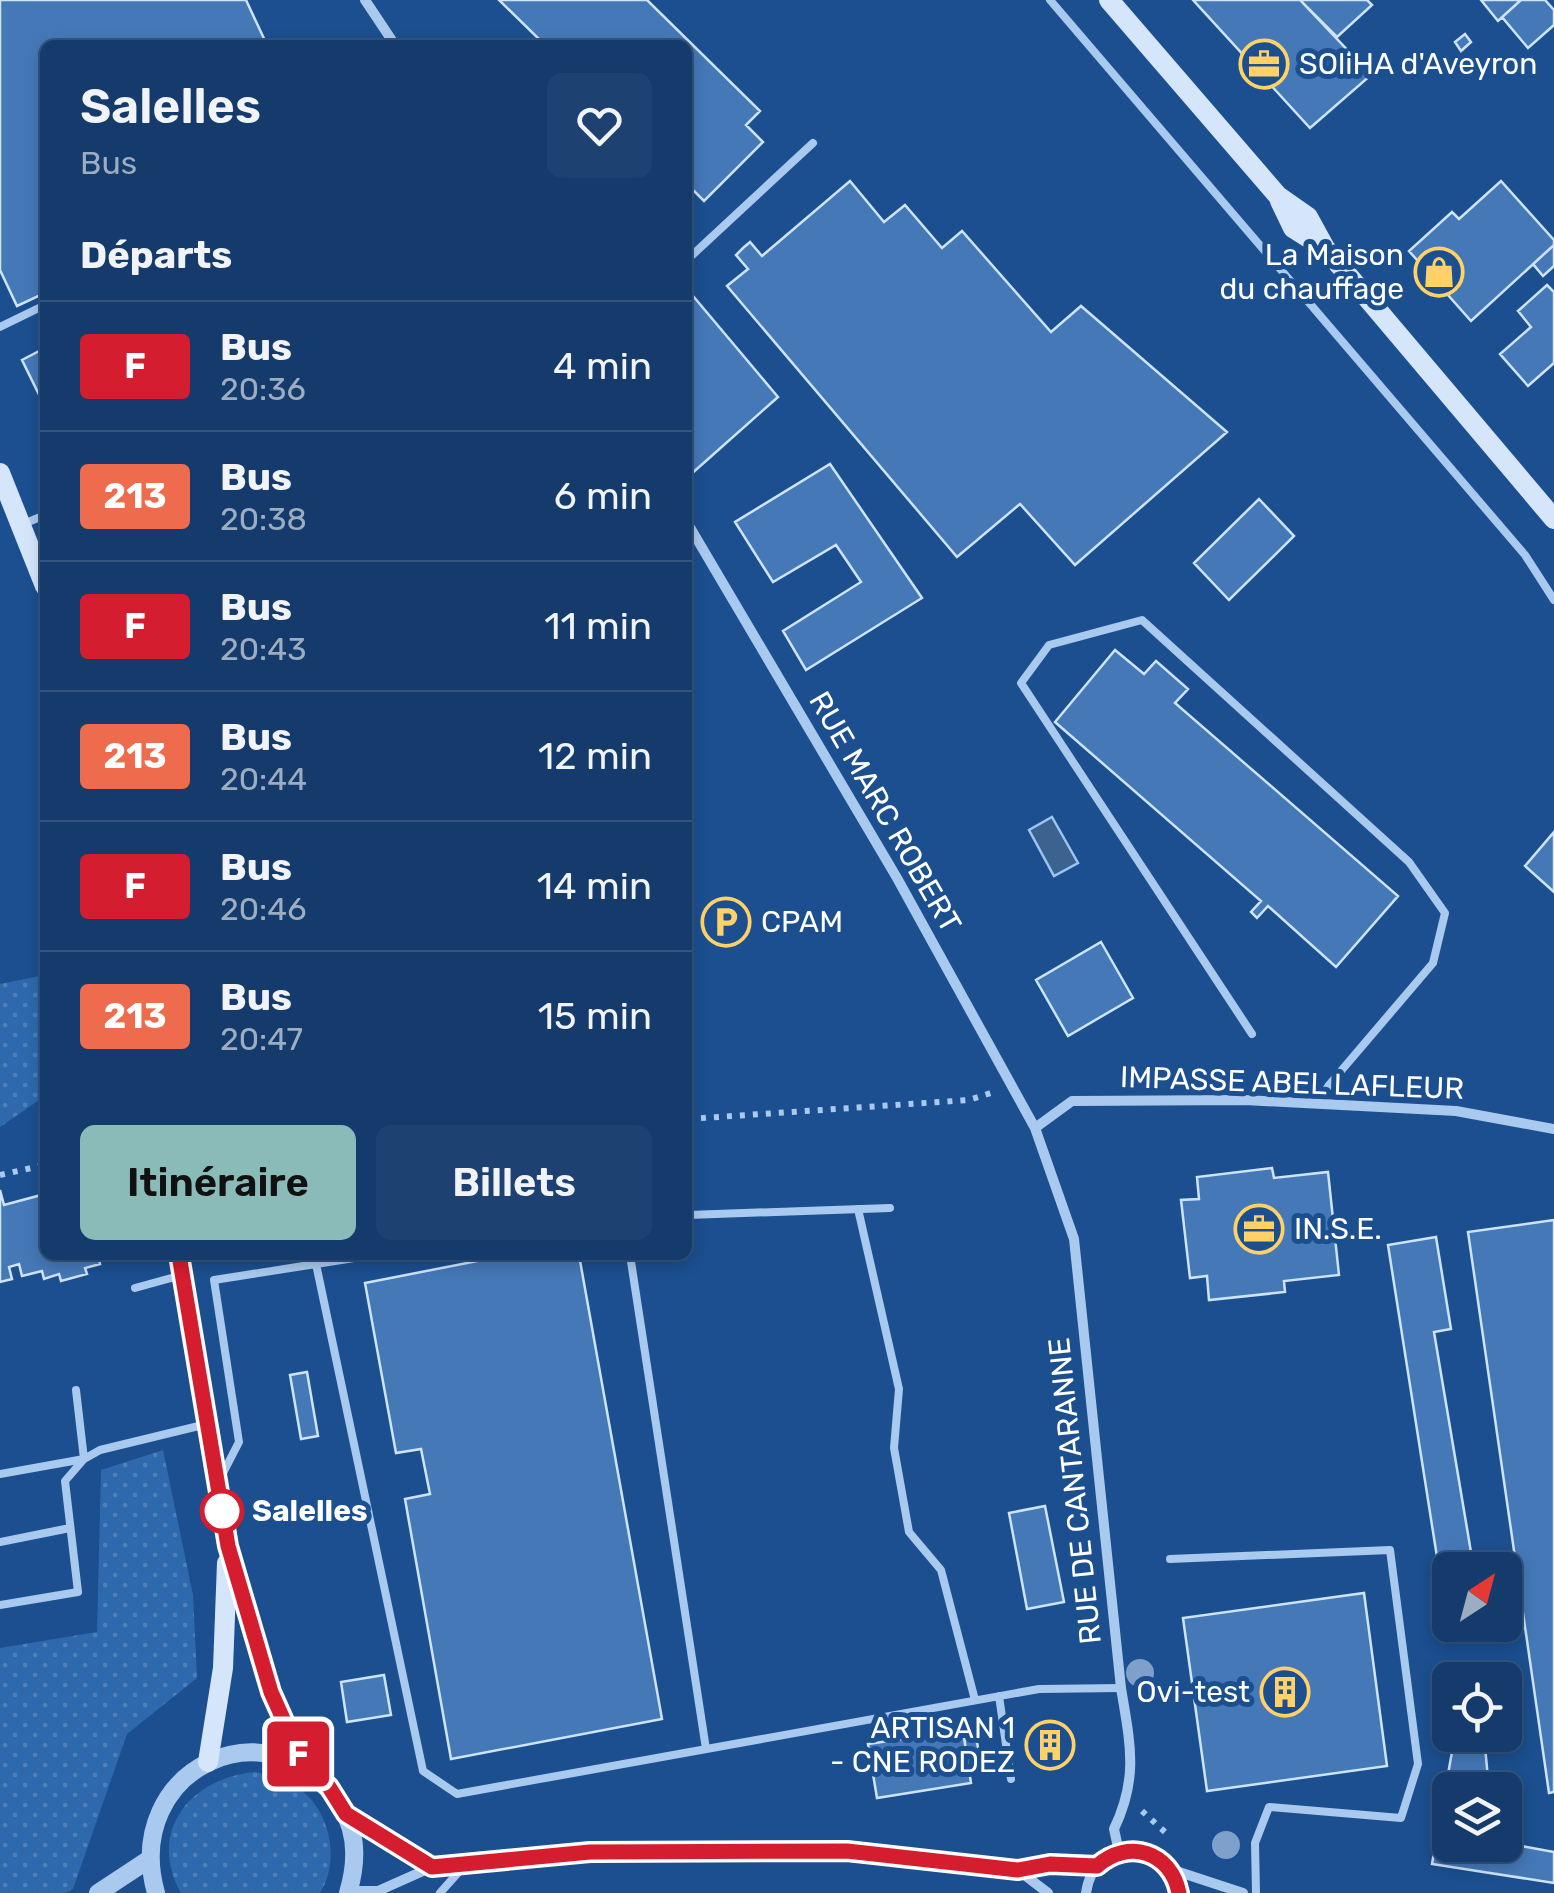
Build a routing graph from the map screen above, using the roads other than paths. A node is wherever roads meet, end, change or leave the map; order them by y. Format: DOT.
graph roads {
  1 [pos="365,0"];
  2 [pos="1050,0"];
  3 [pos="1110,0"];
  4 [pos="391,40"];
  5 [pos="813,143"];
  6 [pos="692,255"];
  7 [pos="40,307"];
  8 [pos="0,327"];
  9 [pos="0,473"];
  10 [pos="40,517"];
  11 [pos="1554,518"];
  12 [pos="21,525"];
  13 [pos="692,531"];
  14 [pos="40,573"];
  15 [pos="1554,600"];
  16 [pos="1252,1034"];
  17 [pos="1317,1104"];
  18 [pos="1036,1128"];
  19 [pos="1554,1129"];
  20 [pos="890,1208"];
  21 [pos="858,1209"];
  22 [pos="692,1215"];
  23 [pos="341,1260"];
  24 [pos="631,1260"];
  25 [pos="316,1264"];
  26 [pos="180,1265"];
  27 [pos="135,1288"];
  28 [pos="76,1390"];
  29 [pos="207,1424"];
  30 [pos="84,1459"];
  31 [pos="0,1474"];
  32 [pos="218,1484"];
  33 [pos="70,1528"];
  34 [pos="0,1542"];
  35 [pos="228,1546"];
  36 [pos="1170,1559"];
  37 [pos="0,1606"];
  38 [pos="1121,1688"];
  39 [pos="999,1696"];
  40 [pos="974,1700"];
  41 [pos="706,1749"];
  42 [pos="208,1762"];
  43 [pos="304,1766"];
  44 [pos="1011,1778"];
  45 [pos="346,1814"];
  46 [pos="1120,1852"];
  47 [pos="148,1860"];
  48 [pos="464,1866"];
  49 [pos="1097,1866"];
  50 [pos="432,1867"];
  51 [pos="1170,1869"];
  52 [pos="1018,1870"];
  53 [pos="348,1892"];
  54 [pos="98,1893"];
  55 [pos="156,1893"];
  56 [pos="440,1893"];
  57 [pos="1048,1893"];
  58 [pos="1086,1893"];
  59 [pos="1179,1893"];
  60 [pos="1243,1893"];
  61 [pos="1256,1893"];
  1 -- 4 [label="street"];
  2 -- 15 [label="lane"];
  3 -- 11 [label="main road"];
  5 -- 6 [label="lane"];
  7 -- 8 [label="lane"];
  9 -- 12 [label="main road"];
  10 -- 12 [label="lane"];
  12 -- 14 [label="main road"];
  13 -- 18 [label="street, RUE MARC ROBERT"];
  16 -- 17 [label="lane"];
  17 -- 18 [label="street, IMPASSE ABEL LAFLEUR"];
  17 -- 19 [label="street, IMPASSE ABEL LAFLEUR"];
  18 -- 38 [label="street, RUE DE CANTARANNE"];
  20 -- 21 [label="lane"];
  21 -- 22 [label="lane"];
  21 -- 40 [label="lane"];
  23 -- 25 [label="lane"];
  24 -- 41 [label="lane"];
  25 -- 32 [label="lane"];
  25 -- 41 [label="lane"];
  26 -- 27 [label="lane"];
  26 -- 29 [label="main road"];
  28 -- 30 [label="lane"];
  29 -- 30 [label="lane"];
  29 -- 32 [label="main road"];
  30 -- 31 [label="lane"];
  30 -- 33 [label="lane"];
  32 -- 35 [label="main road"];
  33 -- 34 [label="lane"];
  33 -- 37 [label="lane"];
  35 -- 42 [label="main road"];
  35 -- 43 [label="main road"];
  36 -- 61 [label="lane"];
  38 -- 39 [label="lane"];
  38 -- 46 [label="street, RUE DE CANTARANNE"];
  39 -- 40 [label="lane"];
  39 -- 44 [label="lane"];
  40 -- 41 [label="lane"];
  42 -- 43 [label="street"];
  42 -- 47 [label="street"];
  43 -- 45 [label="street"];
  45 -- 50 [label="street"];
  45 -- 53 [label="street"];
  46 -- 49 [label="street"];
  46 -- 51 [label="street"];
  47 -- 54 [label="street"];
  47 -- 55 [label="street"];
  48 -- 50 [label="street"];
  48 -- 52 [label="street"];
  48 -- 56 [label="lane"];
  49 -- 52 [label="street"];
  49 -- 58 [label="street"];
  50 -- 53 [label="street"];
  51 -- 59 [label="street"];
  51 -- 60 [label="street"];
  52 -- 57 [label="street"];
}
